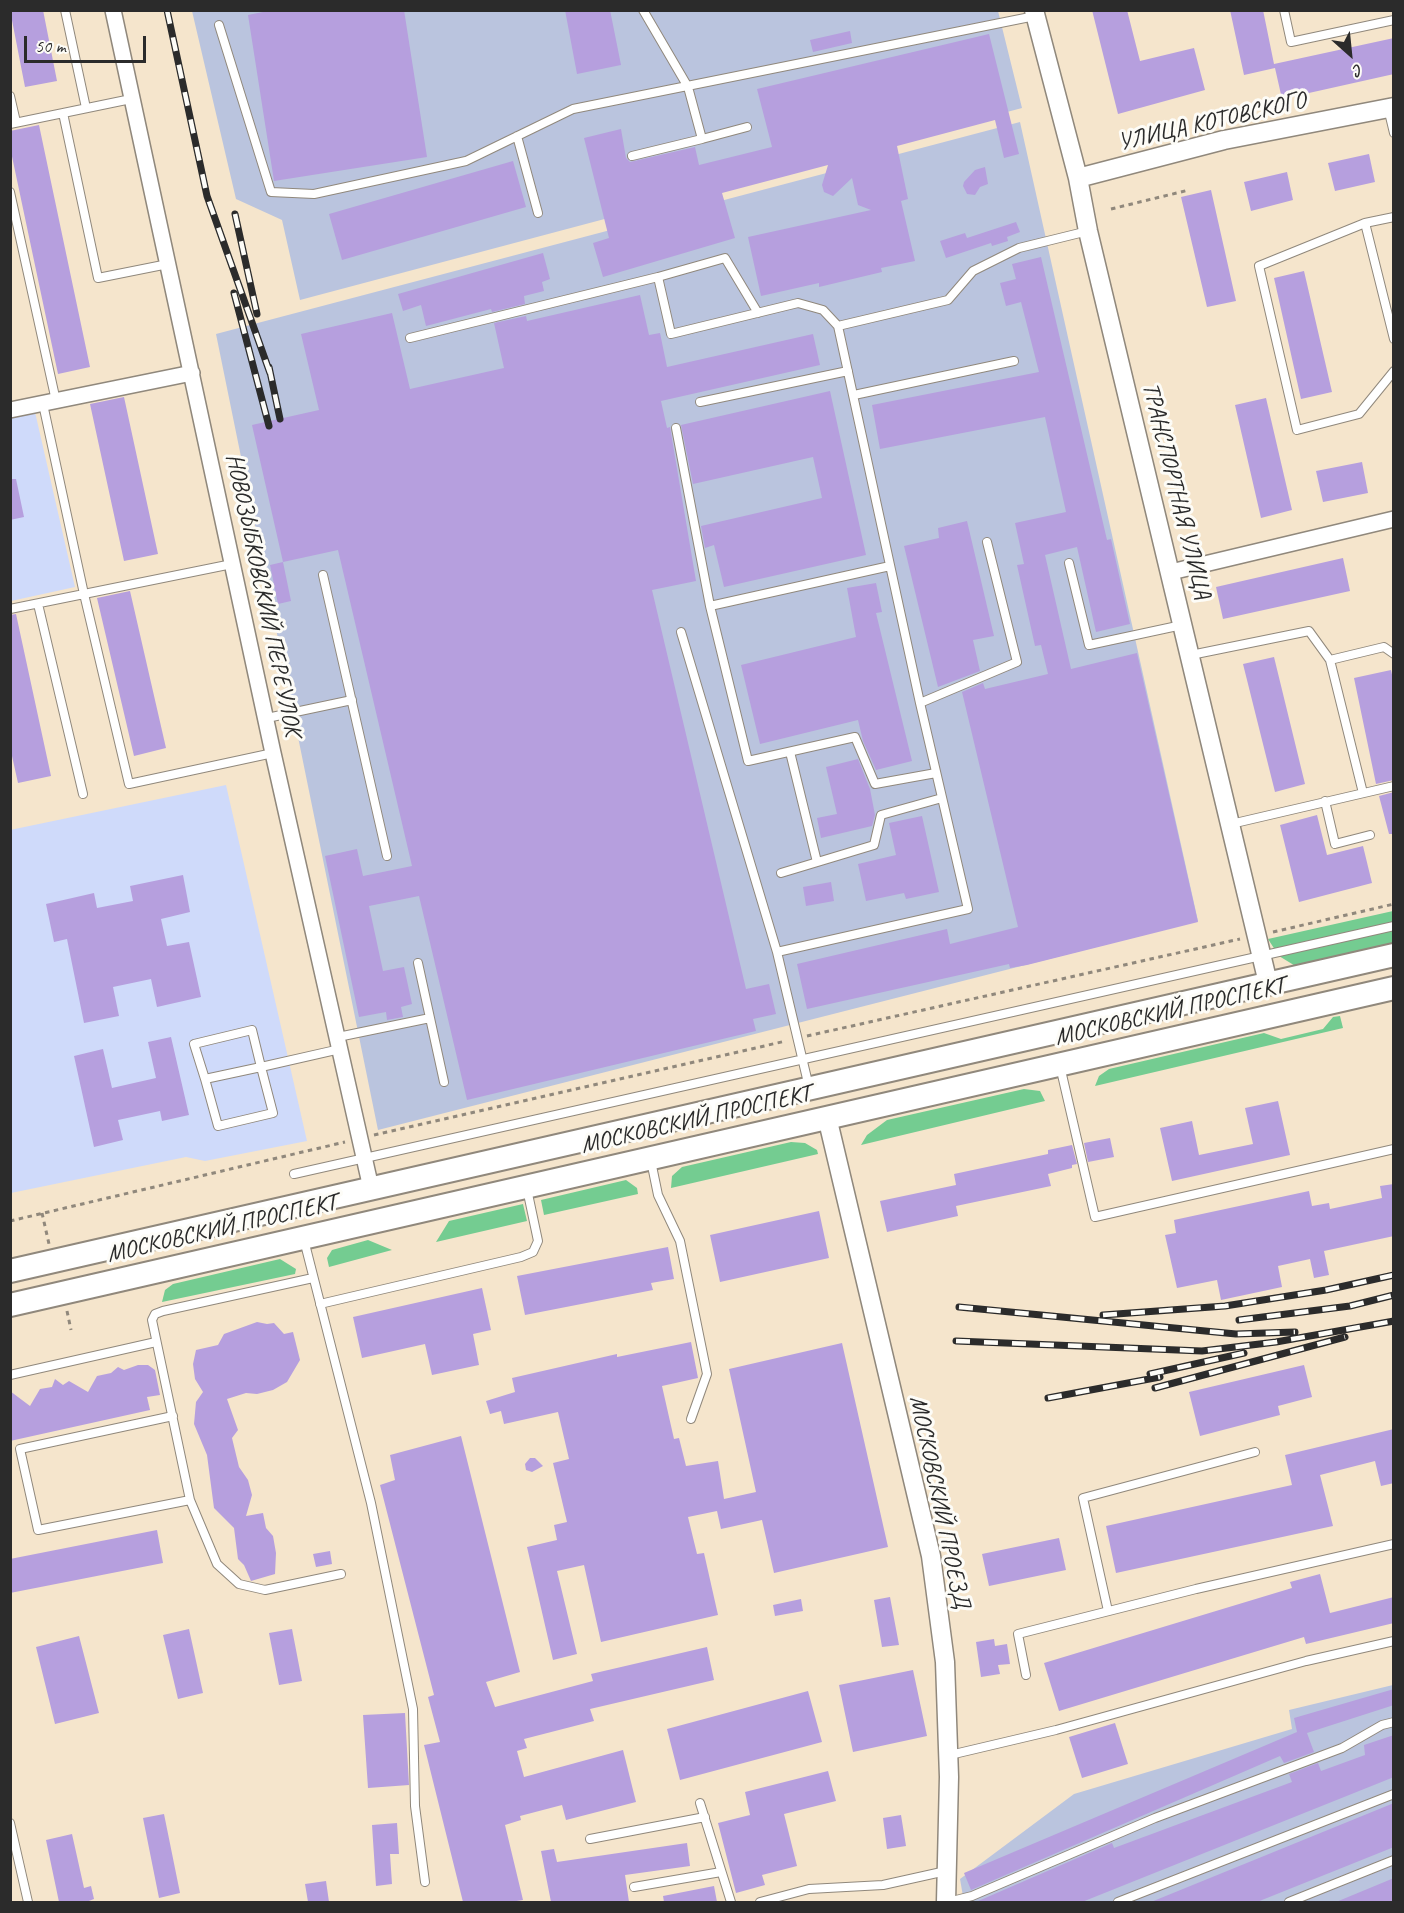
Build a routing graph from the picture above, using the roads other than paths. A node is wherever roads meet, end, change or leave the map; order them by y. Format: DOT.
graph roads {
  1 [pos="65,10"];
  2 [pos="113,10"];
  3 [pos="643,10"];
  4 [pos="1284,10"];
  5 [pos="1034,14"];
  6 [pos="1394,20"];
  7 [pos="219,25"];
  8 [pos="688,87"];
  9 [pos="10,96"];
  10 [pos="132,99"];
  11 [pos="1391,107"];
  12 [pos="86,108"];
  13 [pos="63,113"];
  14 [pos="13,123"];
  15 [pos="747,127"];
  16 [pos="1394,133"];
  17 [pos="517,136"];
  18 [pos="702,139"];
  19 [pos="632,156"];
  20 [pos="1078,178"];
  21 [pos="10,192"];
  22 [pos="538,213"];
  23 [pos="1394,217"];
  24 [pos="1365,223"];
  25 [pos="1088,231"];
  26 [pos="168,264"];
  27 [pos="658,277"];
  28 [pos="758,313"];
  29 [pos="838,326"];
  30 [pos="410,338"];
  31 [pos="1394,339"];
  32 [pos="1014,361"];
  33 [pos="848,371"];
  34 [pos="1394,371"];
  35 [pos="192,373"];
  36 [pos="854,395"];
  37 [pos="49,402"];
  38 [pos="700,402"];
  39 [pos="11,407"];
  40 [pos="676,428"];
  41 [pos="1393,519"];
  42 [pos="987,542"];
  43 [pos="1069,563"];
  44 [pos="234,564"];
  45 [pos="890,566"];
  46 [pos="1171,572"];
  47 [pos="323,575"];
  48 [pos="84,594"];
  49 [pos="38,604"];
  50 [pos="710,606"];
  51 [pos="10,609"];
  52 [pos="1184,625"];
  53 [pos="681,632"];
  54 [pos="1394,654"];
  55 [pos="1191,656"];
  56 [pos="1330,660"];
  57 [pos="352,700"];
  58 [pos="920,704"];
  59 [pos="267,717"];
  60 [pos="790,752"];
  61 [pos="273,753"];
  62 [pos="936,773"];
  63 [pos="1394,786"];
  64 [pos="1363,793"];
  65 [pos="83,794"];
  66 [pos="942,798"];
  67 [pos="1325,801"];
  68 [pos="1231,824"];
  69 [pos="1370,836"];
  70 [pos="387,856"];
  71 [pos="817,862"];
  72 [pos="781,873"];
  73 [pos="1394,926"];
  74 [pos="777,952"];
  75 [pos="1262,956"];
  76 [pos="1394,956"];
  77 [pos="418,963"];
  78 [pos="1268,983"];
  79 [pos="1394,988"];
  80 [pos="1276,1015"];
  81 [pos="430,1018"];
  82 [pos="339,1043"];
  83 [pos="803,1057"];
  84 [pos="1059,1064"];
  85 [pos="261,1067"];
  86 [pos="205,1079"];
  87 [pos="444,1082"];
  88 [pos="810,1089"];
  89 [pos="827,1117"];
  90 [pos="1394,1149"];
  91 [pos="364,1158"];
  92 [pos="651,1159"];
  93 [pos="294,1174"];
  94 [pos="371,1188"];
  95 [pos="527,1188"];
  96 [pos="380,1221"];
  97 [pos="303,1239"];
  98 [pos="10,1271"];
  99 [pos="313,1278"];
  100 [pos="320,1304"];
  101 [pos="10,1305"];
  102 [pos="156,1342"];
  103 [pos="10,1375"];
  104 [pos="173,1416"];
  105 [pos="691,1419"];
  106 [pos="1255,1452"];
  107 [pos="190,1500"];
  108 [pos="1394,1544"];
  109 [pos="341,1574"];
  110 [pos="1108,1611"];
  111 [pos="1394,1641"];
  112 [pos="1026,1676"];
  113 [pos="1394,1722"];
  114 [pos="948,1756"];
  115 [pos="1394,1794"];
  116 [pos="700,1803"];
  117 [pos="705,1817"];
  118 [pos="10,1823"];
  119 [pos="590,1839"];
  120 [pos="1394,1860"];
  121 [pos="946,1871"];
  122 [pos="722,1872"];
  123 [pos="425,1882"];
  124 [pos="634,1887"];
  125 [pos="28,1902"];
  126 [pos="731,1902"];
  127 [pos="760,1902"];
  128 [pos="946,1902"];
  129 [pos="1118,1902"];
  130 [pos="1289,1902"];
  1 -- 12 [label="lane"];
  2 -- 10 [label="street, НОВОЗЫБКОВСКИЙ ПЕРЕУЛОК"];
  3 -- 8 [label="lane"];
  4 -- 6 [label="lane"];
  5 -- 8 [label="lane"];
  5 -- 20 [label="street, ТРАНСПОРТНАЯ УЛИЦА"];
  7 -- 17 [label="lane"];
  8 -- 17 [label="lane"];
  8 -- 18 [label="lane"];
  9 -- 14 [label="lane"];
  10 -- 12 [label="lane"];
  10 -- 26 [label="street, НОВОЗЫБКОВСКИЙ ПЕРЕУЛОК"];
  11 -- 16 [label="lane"];
  11 -- 20 [label="street, УЛИЦА КОТОВСКОГО"];
  12 -- 13 [label="lane"];
  13 -- 14 [label="lane"];
  13 -- 26 [label="lane"];
  15 -- 18 [label="lane"];
  17 -- 22 [label="lane"];
  18 -- 19 [label="lane"];
  20 -- 25 [label="street, ТРАНСПОРТНАЯ УЛИЦА"];
  21 -- 37 [label="lane"];
  23 -- 24 [label="lane"];
  24 -- 31 [label="lane"];
  24 -- 34 [label="lane"];
  25 -- 29 [label="lane"];
  25 -- 46 [label="street, ТРАНСПОРТНАЯ УЛИЦА"];
  26 -- 35 [label="street, НОВОЗЫБКОВСКИЙ ПЕРЕУЛОК"];
  27 -- 28 [label="lane"];
  27 -- 28 [label="lane"];
  27 -- 30 [label="lane"];
  28 -- 29 [label="lane"];
  29 -- 33 [label="lane"];
  32 -- 36 [label="lane"];
  33 -- 36 [label="lane"];
  33 -- 38 [label="lane"];
  35 -- 37 [label="street"];
  35 -- 44 [label="street, НОВОЗЫБКОВСКИЙ ПЕРЕУЛОК"];
  36 -- 45 [label="lane"];
  37 -- 39 [label="street"];
  37 -- 48 [label="lane"];
  40 -- 50 [label="lane"];
  41 -- 46 [label="street"];
  42 -- 58 [label="lane"];
  43 -- 52 [label="lane"];
  44 -- 48 [label="lane"];
  44 -- 59 [label="street, НОВОЗЫБКОВСКИЙ ПЕРЕУЛОК"];
  45 -- 50 [label="lane"];
  45 -- 58 [label="lane"];
  46 -- 52 [label="street, ТРАНСПОРТНАЯ УЛИЦА"];
  47 -- 57 [label="lane"];
  48 -- 49 [label="lane"];
  48 -- 61 [label="lane"];
  49 -- 51 [label="lane"];
  49 -- 65 [label="lane"];
  50 -- 60 [label="lane"];
  52 -- 55 [label="street, ТРАНСПОРТНАЯ УЛИЦА"];
  53 -- 74 [label="lane"];
  54 -- 56 [label="lane"];
  55 -- 56 [label="lane"];
  55 -- 68 [label="street, ТРАНСПОРТНАЯ УЛИЦА"];
  56 -- 64 [label="lane"];
  57 -- 59 [label="lane"];
  57 -- 70 [label="lane"];
  58 -- 62 [label="lane"];
  59 -- 61 [label="street, НОВОЗЫБКОВСКИЙ ПЕРЕУЛОК"];
  60 -- 62 [label="lane"];
  60 -- 71 [label="lane"];
  61 -- 82 [label="street, НОВОЗЫБКОВСКИЙ ПЕРЕУЛОК"];
  62 -- 66 [label="lane"];
  63 -- 64 [label="lane"];
  64 -- 67 [label="lane"];
  66 -- 71 [label="lane"];
  66 -- 74 [label="lane"];
  67 -- 68 [label="lane"];
  67 -- 69 [label="lane"];
  68 -- 75 [label="street, ТРАНСПОРТНАЯ УЛИЦА"];
  71 -- 72 [label="lane"];
  73 -- 75 [label="lane"];
  74 -- 83 [label="lane"];
  75 -- 78 [label="street, ТРАНСПОРТНАЯ УЛИЦА"];
  75 -- 83 [label="lane"];
  76 -- 78 [label="main road, МОСКОВСКИЙ ПРОСПЕКТ"];
  77 -- 81 [label="lane"];
  78 -- 80 [label="main road"];
  78 -- 88 [label="main road, МОСКОВСКИЙ ПРОСПЕКТ"];
  79 -- 80 [label="main road, МОСКОВСКИЙ ПРОСПЕКТ"];
  80 -- 84 [label="main road, МОСКОВСКИЙ ПРОСПЕКТ"];
  81 -- 82 [label="lane"];
  81 -- 87 [label="lane"];
  82 -- 85 [label="lane"];
  82 -- 91 [label="street, НОВОЗЫБКОВСКИЙ ПЕРЕУЛОК"];
  83 -- 88 [label="lane"];
  83 -- 91 [label="lane"];
  84 -- 89 [label="main road, МОСКОВСКИЙ ПРОСПЕКТ"];
  84 -- 90 [label="lane"];
  85 -- 86 [label="lane"];
  85 -- 86 [label="lane"];
  85 -- 86 [label="lane"];
  88 -- 94 [label="main road, МОСКОВСКИЙ ПРОСПЕКТ"];
  89 -- 92 [label="main road, МОСКОВСКИЙ ПРОСПЕКТ"];
  89 -- 114 [label="street, МОСКОВСКИЙ ПРОЕЗД"];
  91 -- 93 [label="lane"];
  91 -- 94 [label="street, НОВОЗЫБКОВСКИЙ ПЕРЕУЛОК"];
  92 -- 95 [label="main road, МОСКОВСКИЙ ПРОСПЕКТ"];
  92 -- 105 [label="lane"];
  94 -- 96 [label="main road"];
  94 -- 98 [label="main road, МОСКОВСКИЙ ПРОСПЕКТ"];
  95 -- 96 [label="main road, МОСКОВСКИЙ ПРОСПЕКТ"];
  95 -- 100 [label="lane"];
  96 -- 97 [label="main road, МОСКОВСКИЙ ПРОСПЕКТ"];
  97 -- 99 [label="lane"];
  97 -- 101 [label="main road, МОСКОВСКИЙ ПРОСПЕКТ"];
  99 -- 100 [label="lane"];
  99 -- 102 [label="lane"];
  100 -- 123 [label="lane"];
  102 -- 103 [label="lane"];
  102 -- 104 [label="lane"];
  104 -- 107 [label="lane"];
  104 -- 107 [label="lane"];
  106 -- 110 [label="lane"];
  107 -- 109 [label="lane"];
  108 -- 110 [label="lane"];
  110 -- 112 [label="lane"];
  111 -- 114 [label="lane"];
  113 -- 128 [label="lane"];
  114 -- 121 [label="street, МОСКОВСКИЙ ПРОЕЗД"];
  115 -- 129 [label="lane"];
  116 -- 117 [label="lane"];
  117 -- 119 [label="lane"];
  117 -- 122 [label="lane"];
  118 -- 125 [label="lane"];
  120 -- 130 [label="lane"];
  121 -- 127 [label="lane"];
  121 -- 128 [label="street, МОСКОВСКИЙ ПРОЕЗД"];
  122 -- 124 [label="lane"];
  122 -- 126 [label="lane"];
}
